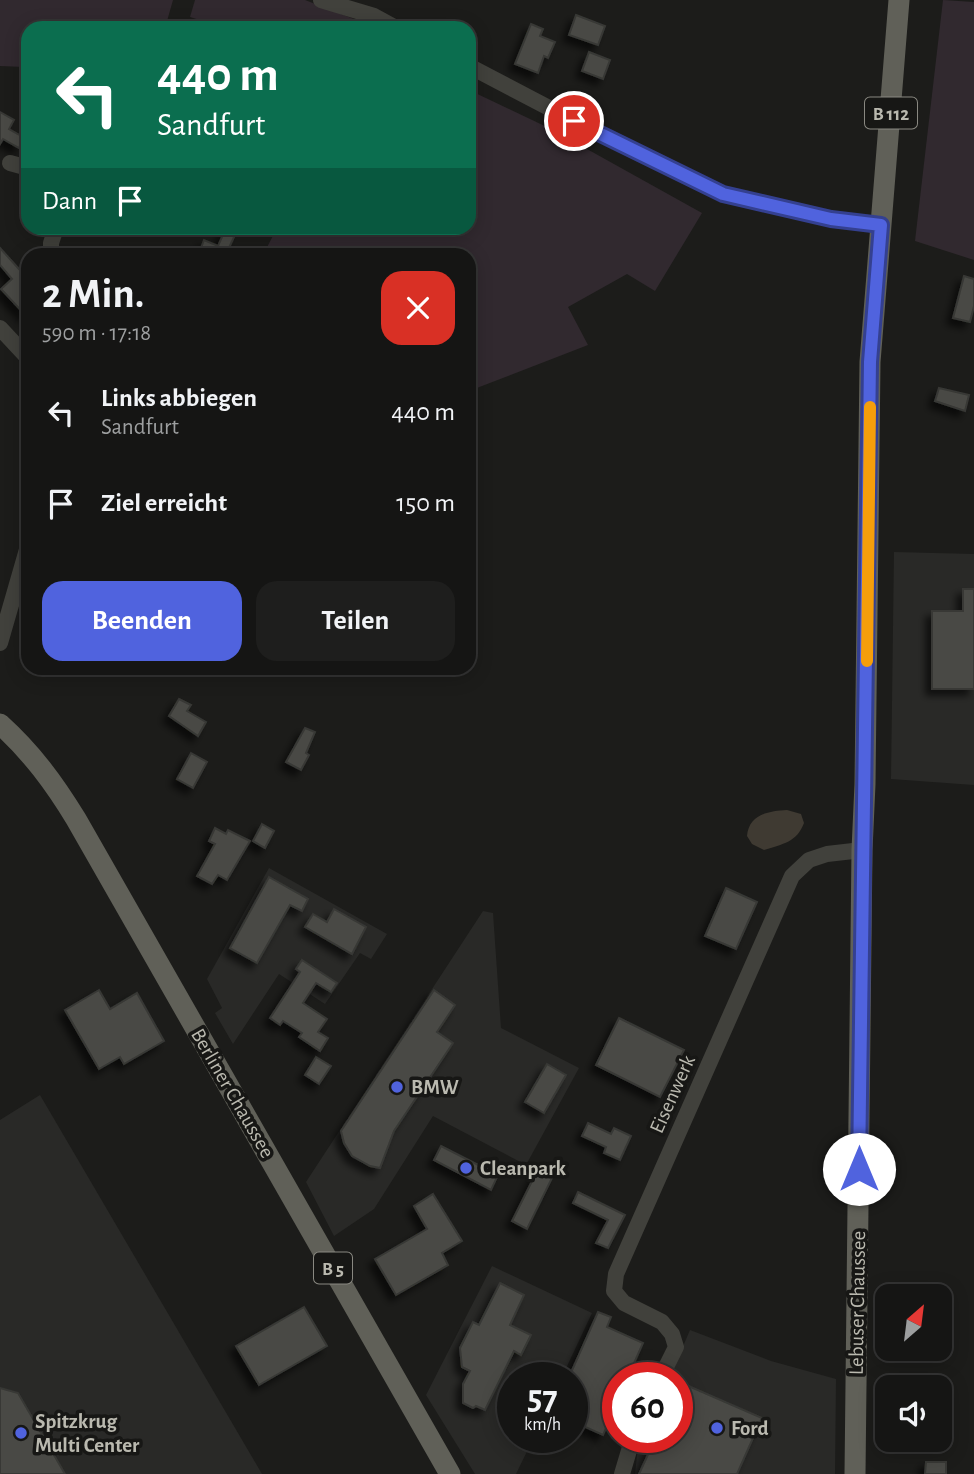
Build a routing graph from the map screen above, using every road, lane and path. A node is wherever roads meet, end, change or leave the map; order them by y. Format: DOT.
graph roads {
  1 [pos="321,0"];
  2 [pos="899,0"];
  3 [pos="384,21"];
  4 [pos="476,70"];
  5 [pos="10,163"];
  6 [pos="21,166"];
  7 [pos="881,225"];
  8 [pos="0,328"];
  9 [pos="21,350"];
  10 [pos="21,570"];
  11 [pos="0,643"];
  12 [pos="0,724"];
  13 [pos="0,734"];
  14 [pos="862,850"];
  15 [pos="668,1362"];
  16 [pos="628,1453"];
  17 [pos="437,1474"];
  18 [pos="450,1474"];
  19 [pos="622,1474"];
  20 [pos="855,1474"];
  1 -- 3 [label="street"];
  2 -- 7 [label="main road, Lebuser Chaussee / B 112"];
  4 -- 7 [label="street"];
  5 -- 6 [label="street"];
  7 -- 14 [label="main road, Lebuser Chaussee / B 112"];
  8 -- 9 [label="street"];
  10 -- 11 [label="street"];
  12 -- 18 [label="main road, Berliner Chaussee / B 5"];
  13 -- 17 [label="main road, Berliner Chaussee / B 5"];
  14 -- 15 [label="street, Eisenwerk"];
  14 -- 20 [label="main road, Lebuser Chaussee / B 112"];
  16 -- 19 [label="street"];
}
